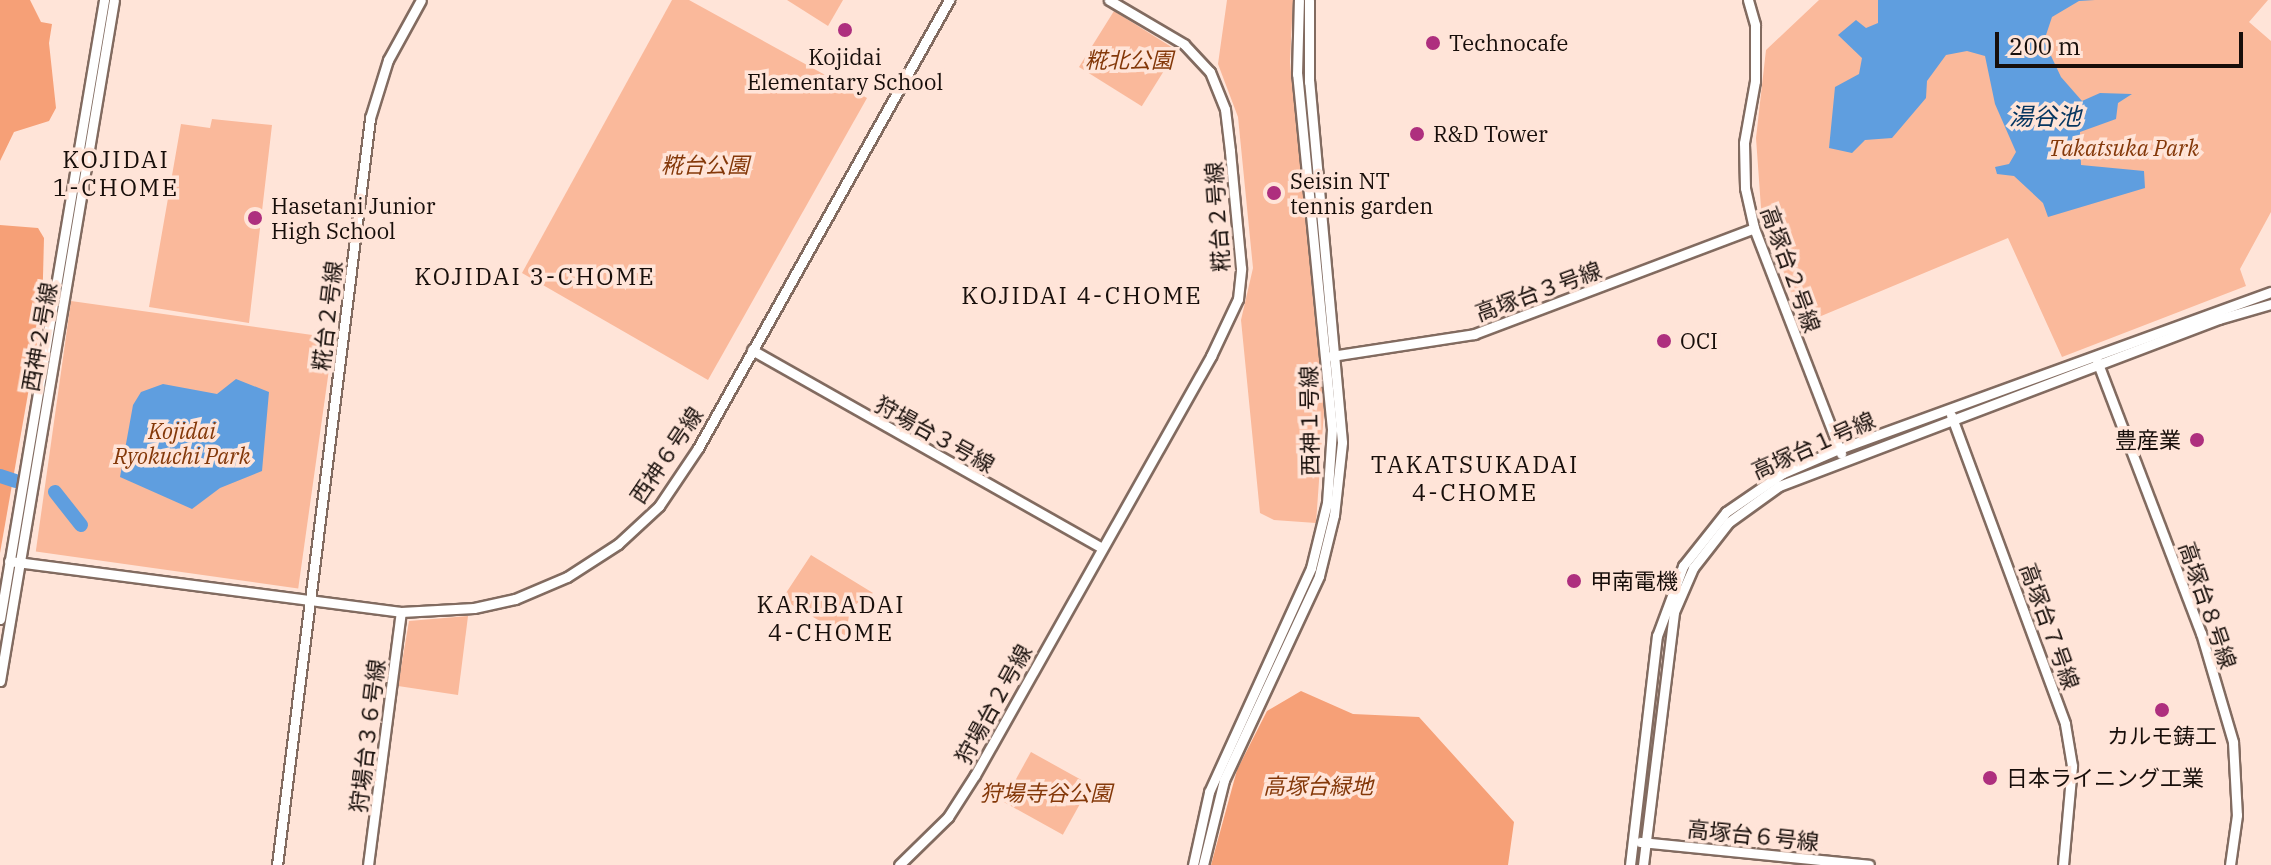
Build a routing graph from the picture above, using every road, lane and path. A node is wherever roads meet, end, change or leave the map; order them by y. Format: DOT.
graph roads {
  1 [pos="104,0"];
  2 [pos="114,0"];
  3 [pos="421,0"];
  4 [pos="949,0"];
  5 [pos="1109,0"];
  6 [pos="1299,0"];
  7 [pos="1309,0"];
  8 [pos="1748,0"];
  9 [pos="1754,228"];
  10 [pos="2271,292"];
  11 [pos="2271,304"];
  12 [pos="752,350"];
  13 [pos="2094,353"];
  14 [pos="1331,356"];
  15 [pos="2099,365"];
  16 [pos="1949,408"];
  17 [pos="1953,421"];
  18 [pos="1839,449"];
  19 [pos="1843,461"];
  20 [pos="1102,548"];
  21 [pos="14,562"];
  22 [pos="308,599"];
  23 [pos="401,612"];
  24 [pos="0,619"];
  25 [pos="0,681"];
  26 [pos="1633,841"];
  27 [pos="1646,842"];
  28 [pos="277,865"];
  29 [pos="368,865"];
  30 [pos="899,865"];
  31 [pos="1193,865"];
  32 [pos="1203,865"];
  33 [pos="1630,865"];
  34 [pos="1643,865"];
  35 [pos="1869,865"];
  36 [pos="2063,865"];
  37 [pos="2230,865"];
  1 -- 21 [label="street, 西神２号線"];
  2 -- 21 [label="street, 西神２号線"];
  3 -- 22 [label="street, 糀台２号線"];
  4 -- 12 [label="street, 西神６号線"];
  5 -- 20 [label="street, 糀台２号線"];
  6 -- 14 [label="street, 西神１号線"];
  7 -- 14 [label="street, 西神１号線"];
  8 -- 9 [label="street, 高塚台２号線"];
  9 -- 14 [label="street, 高塚台３号線"];
  9 -- 18 [label="street, 高塚台２号線"];
  10 -- 13 [label="street, 高塚台１号線"];
  11 -- 15 [label="street, 高塚台１号線"];
  12 -- 20 [label="street, 狩場台３号線"];
  12 -- 23 [label="street, 西神６号線"];
  13 -- 15 [label="street, 高塚台８号線"];
  13 -- 16 [label="street, 高塚台１号線"];
  14 -- 31 [label="street, 西神１号線"];
  14 -- 32 [label="street, 西神１号線"];
  15 -- 17 [label="street, 高塚台１号線"];
  15 -- 37 [label="street, 高塚台８号線"];
  16 -- 17 [label="street, 高塚台７号線"];
  16 -- 18 [label="street, 高塚台１号線"];
  17 -- 19 [label="street, 高塚台１号線"];
  17 -- 36 [label="street, 高塚台７号線"];
  18 -- 19 [label="street, 高塚台２号線"];
  18 -- 26 [label="street, 高塚台１号線"];
  19 -- 27 [label="street, 高塚台１号線"];
  20 -- 30 [label="street, 狩場台２号線"];
  21 -- 22 [label="street, 西神６号線"];
  21 -- 24 [label="street, 西神２号線"];
  21 -- 25 [label="street, 西神２号線"];
  22 -- 23 [label="street, 西神６号線"];
  22 -- 28 [label="street, 糀台２号線"];
  23 -- 29 [label="street, 狩場台３６号線"];
  26 -- 27 [label="street, 高塚台６号線"];
  26 -- 33 [label="street, 高塚台１号線"];
  27 -- 34 [label="street, 高塚台１号線"];
  27 -- 35 [label="street, 高塚台６号線"];
}
